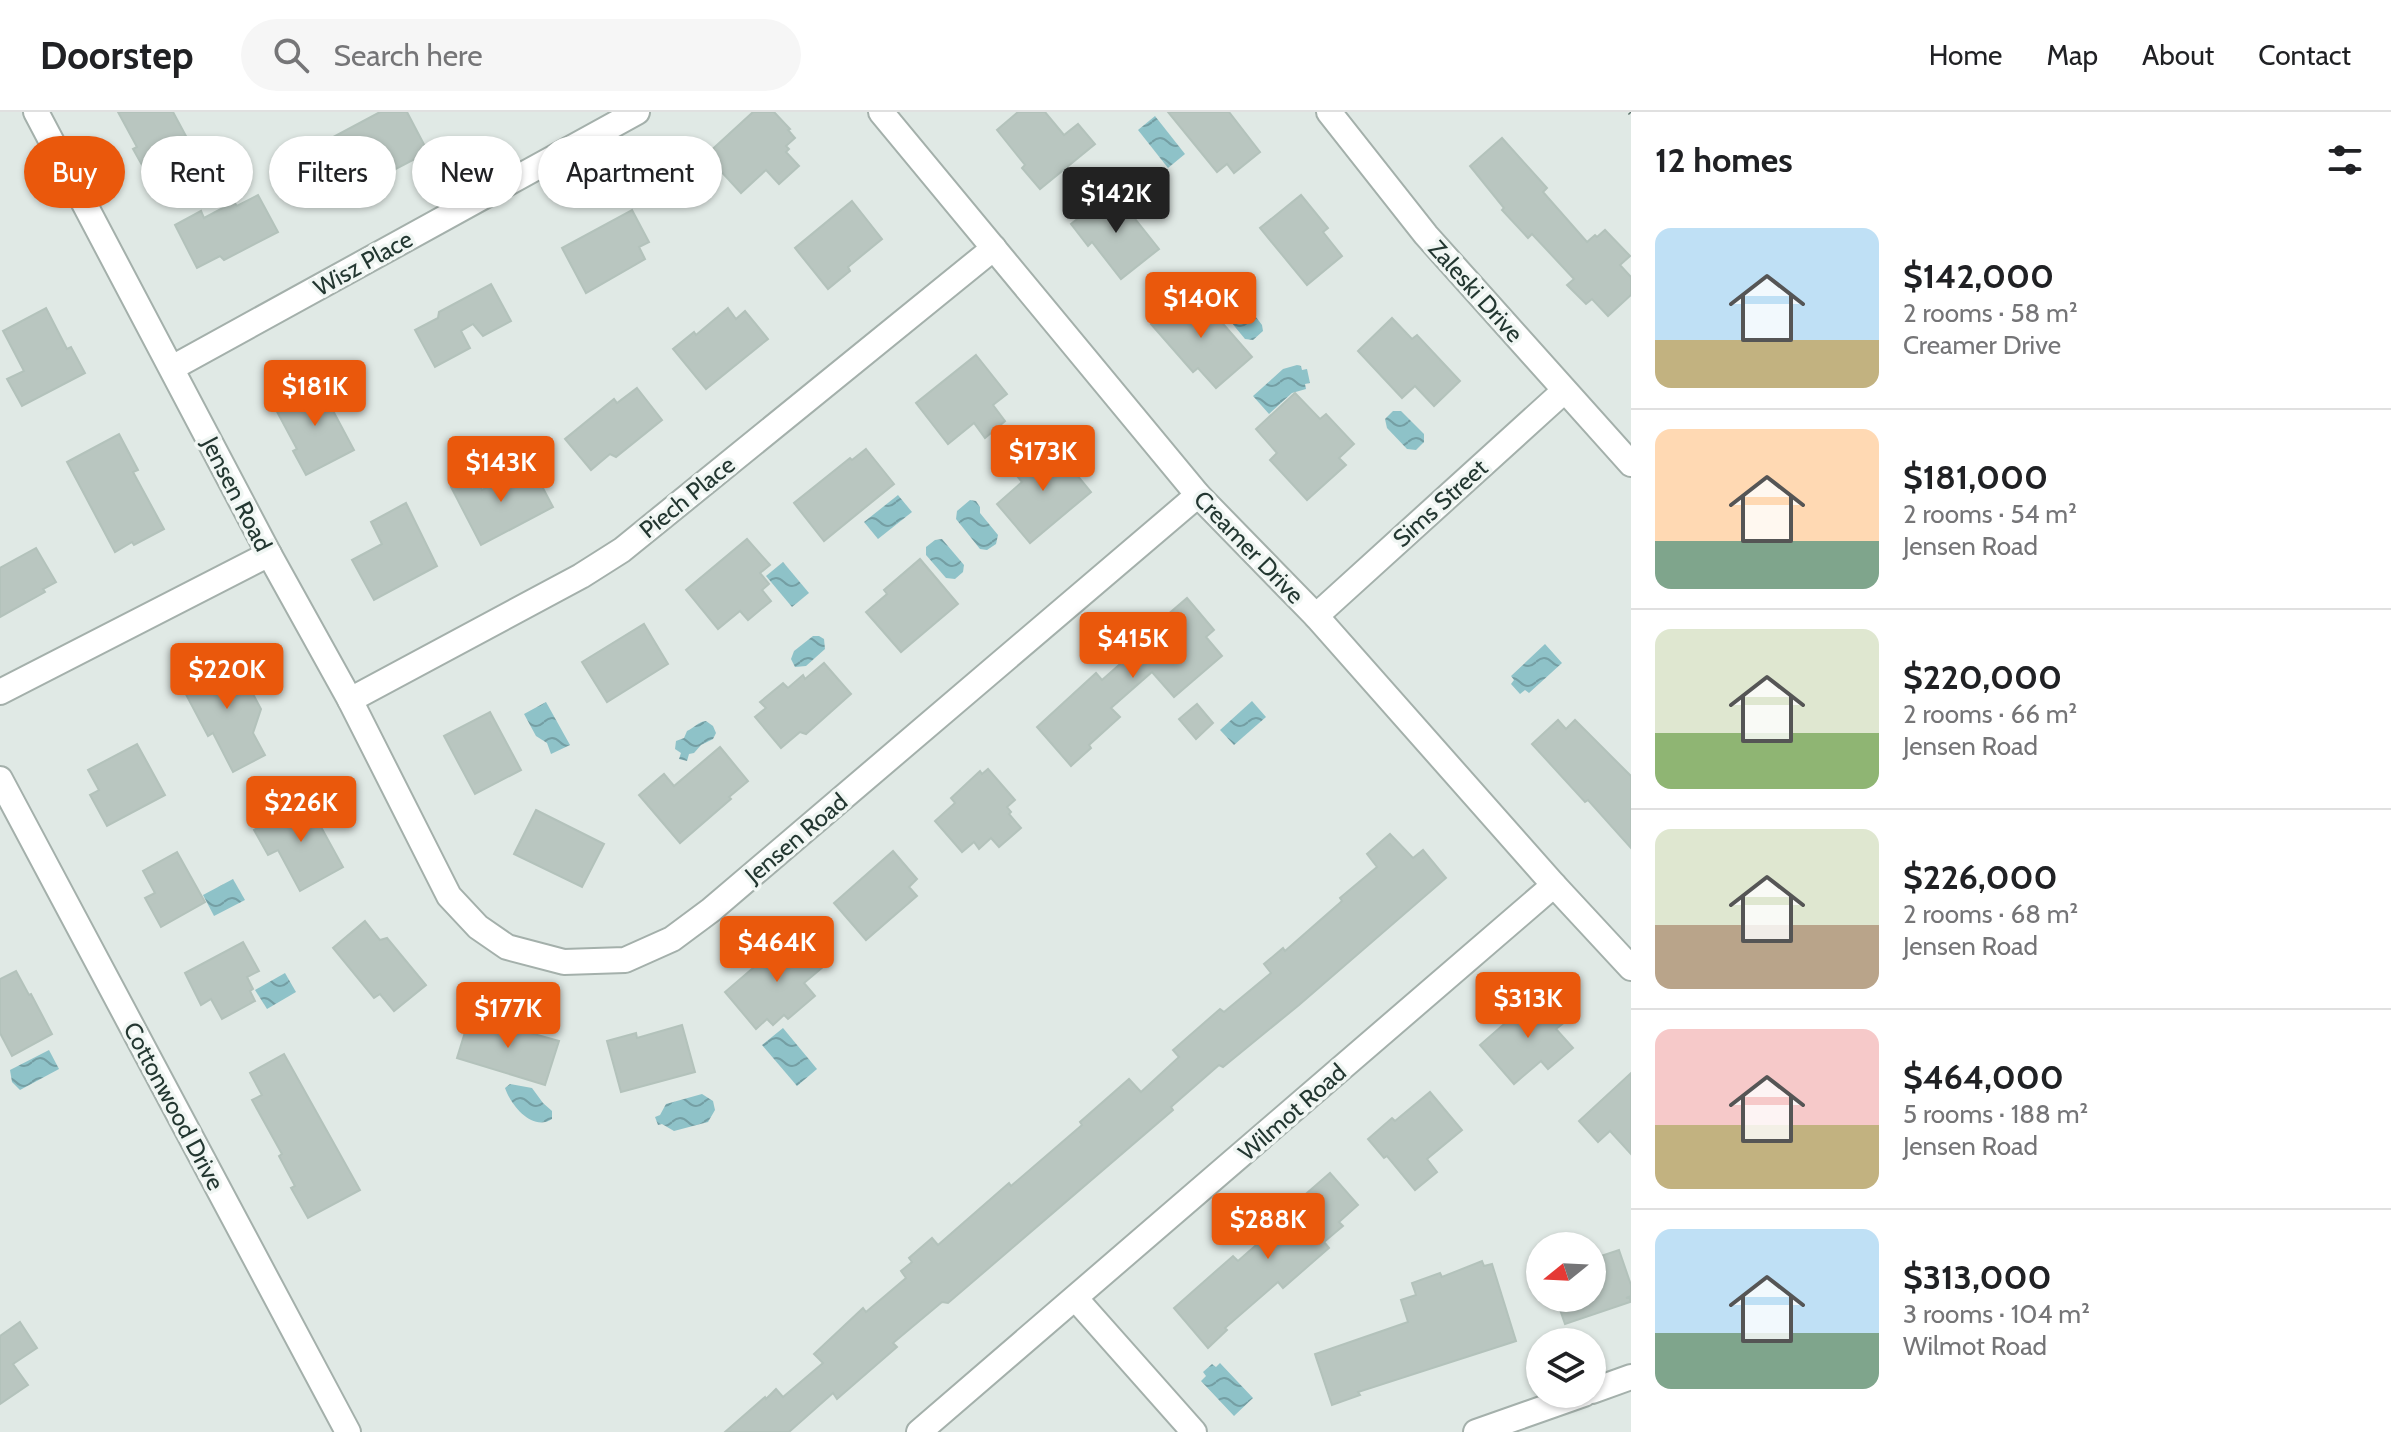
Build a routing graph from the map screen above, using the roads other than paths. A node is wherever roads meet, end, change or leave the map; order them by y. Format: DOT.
graph roads {
  1 [pos="36,112"];
  2 [pos="637,112"];
  3 [pos="881,112"];
  4 [pos="1329,112"];
  5 [pos="994,248"];
  6 [pos="172,368"];
  7 [pos="1564,391"];
  8 [pos="1631,464"];
  9 [pos="1198,495"];
  10 [pos="269,554"];
  11 [pos="1316,616"];
  12 [pos="0,692"];
  13 [pos="350,700"];
  14 [pos="0,779"];
  15 [pos="1554,885"];
  16 [pos="1631,968"];
  17 [pos="1076,1299"];
  18 [pos="1631,1377"];
  19 [pos="1606,1386"];
  20 [pos="1544,1408"];
  21 [pos="348,1432"];
  22 [pos="919,1432"];
  23 [pos="1194,1432"];
  24 [pos="1476,1432"];
  1 -- 6 [label="street, Jensen Road"];
  2 -- 6 [label="street, Wisz Place"];
  3 -- 5 [label="street, Creamer Drive"];
  4 -- 7 [label="street, Zaleski Drive"];
  5 -- 9 [label="street, Creamer Drive"];
  5 -- 13 [label="street, Piech Place"];
  6 -- 10 [label="street, Jensen Road"];
  7 -- 8 [label="street, Zaleski Drive"];
  7 -- 11 [label="street, Sims Street"];
  9 -- 11 [label="street, Creamer Drive"];
  9 -- 13 [label="street, Jensen Road"];
  10 -- 12 [label="street"];
  10 -- 13 [label="street, Jensen Road"];
  11 -- 15 [label="street, Creamer Drive"];
  14 -- 21 [label="street, Cottonwood Drive"];
  15 -- 16 [label="street, Creamer Drive"];
  15 -- 17 [label="street, Wilmot Road"];
  17 -- 22 [label="street, Wilmot Road"];
  17 -- 23 [label="street"];
  18 -- 19 [label="street"];
  20 -- 24 [label="street"];
}
